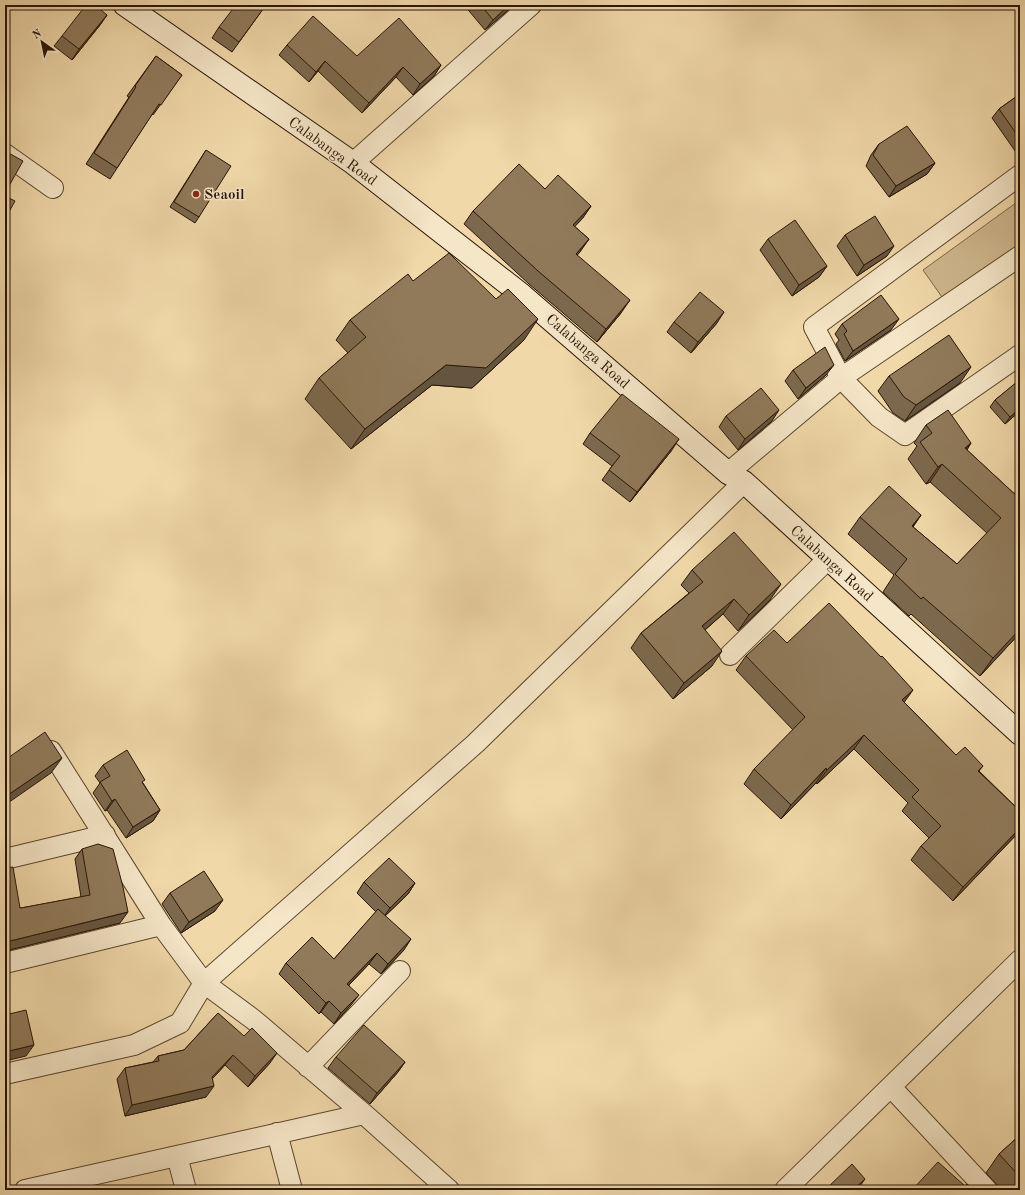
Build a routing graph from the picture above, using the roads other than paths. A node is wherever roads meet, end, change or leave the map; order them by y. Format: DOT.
graph roads {
  1 [pos="125,5"];
  2 [pos="531,5"];
  3 [pos="5,154"];
  4 [pos="353,163"];
  5 [pos="1020,175"];
  6 [pos="53,188"];
  7 [pos="1020,256"];
  8 [pos="1020,355"];
  9 [pos="841,378"];
  10 [pos="736,478"];
  11 [pos="828,559"];
  12 [pos="730,655"];
  13 [pos="1020,734"];
  14 [pos="51,751"];
  15 [pos="104,835"];
  16 [pos="5,859"];
  17 [pos="160,925"];
  18 [pos="1020,960"];
  19 [pos="5,963"];
  20 [pos="400,971"];
  21 [pos="204,983"];
  22 [pos="308,1067"];
  23 [pos="5,1074"];
  24 [pos="891,1087"];
  25 [pos="364,1114"];
  26 [pos="277,1133"];
  27 [pos="177,1156"];
  28 [pos="75,1185"];
  29 [pos="25,1190"];
  30 [pos="186,1190"];
  31 [pos="292,1190"];
  32 [pos="449,1190"];
  33 [pos="785,1190"];
  34 [pos="986,1190"];
  1 -- 4 [label="main road, Calabanga Road"];
  2 -- 4 [label="street"];
  3 -- 6 [label="street"];
  4 -- 10 [label="main road, Calabanga Road"];
  5 -- 9 [label="street"];
  7 -- 9 [label="street"];
  8 -- 9 [label="street"];
  9 -- 10 [label="street"];
  10 -- 11 [label="main road, Calabanga Road"];
  10 -- 21 [label="street"];
  11 -- 12 [label="street"];
  11 -- 13 [label="main road, Calabanga Road"];
  14 -- 15 [label="street"];
  15 -- 16 [label="street"];
  15 -- 17 [label="street"];
  17 -- 19 [label="street"];
  17 -- 21 [label="street"];
  18 -- 24 [label="street"];
  20 -- 22 [label="street"];
  21 -- 22 [label="street"];
  21 -- 23 [label="street"];
  22 -- 25 [label="street"];
  24 -- 33 [label="street"];
  24 -- 34 [label="street"];
  25 -- 26 [label="street"];
  25 -- 32 [label="street"];
  26 -- 27 [label="street"];
  26 -- 31 [label="street"];
  27 -- 28 [label="street"];
  27 -- 30 [label="street"];
  28 -- 29 [label="street"];
}
